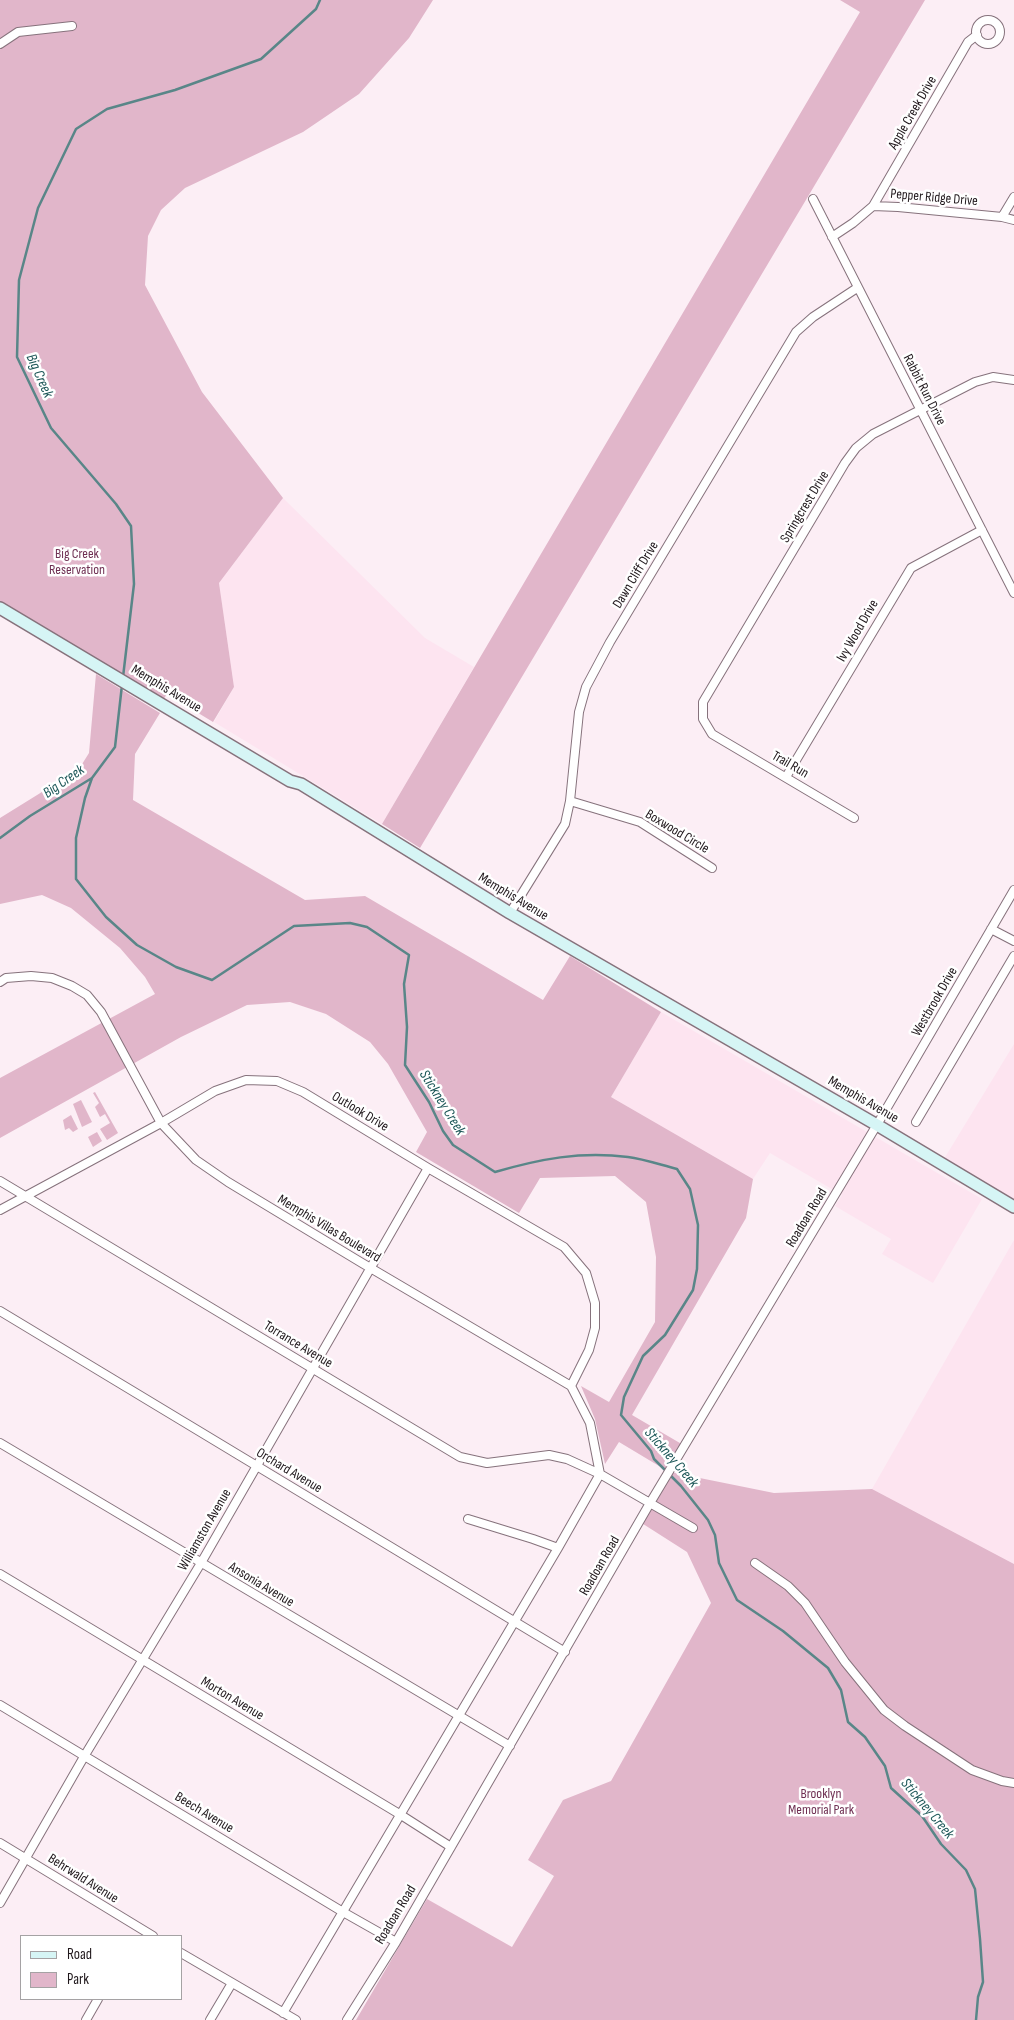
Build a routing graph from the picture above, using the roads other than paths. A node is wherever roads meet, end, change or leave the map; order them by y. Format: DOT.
graph roads {
  1 [pos="72,26"];
  2 [pos="977,35"];
  3 [pos="0,44"];
  4 [pos="1014,197"];
  5 [pos="813,199"];
  6 [pos="873,206"];
  7 [pos="1002,217"];
  8 [pos="1014,220"];
  9 [pos="832,236"];
  10 [pos="857,288"];
  11 [pos="1014,380"];
  12 [pos="921,411"];
  13 [pos="982,530"];
  14 [pos="1014,593"];
  15 [pos="0,608"];
  16 [pos="712,734"];
  17 [pos="786,777"];
  18 [pos="570,801"];
  19 [pos="854,818"];
  20 [pos="712,868"];
  21 [pos="1014,890"];
  22 [pos="510,913"];
  23 [pos="991,929"];
  24 [pos="1014,941"];
  25 [pos="1014,956"];
  26 [pos="0,982"];
  27 [pos="161,1122"];
  28 [pos="916,1122"];
  29 [pos="877,1125"];
  30 [pos="428,1168"];
  31 [pos="0,1181"];
  32 [pos="25,1197"];
  33 [pos="1014,1207"];
  34 [pos="0,1210"];
  35 [pos="370,1268"];
  36 [pos="0,1311"];
  37 [pos="313,1369"];
  38 [pos="571,1386"];
  39 [pos="0,1443"];
  40 [pos="257,1466"];
  41 [pos="600,1474"];
  42 [pos="650,1503"];
  43 [pos="468,1519"];
  44 [pos="693,1528"];
  45 [pos="558,1548"];
  46 [pos="200,1563"];
  47 [pos="755,1563"];
  48 [pos="0,1574"];
  49 [pos="514,1622"];
  50 [pos="565,1652"];
  51 [pos="143,1660"];
  52 [pos="0,1705"];
  53 [pos="458,1716"];
  54 [pos="510,1746"];
  55 [pos="85,1755"];
  56 [pos="1014,1783"];
  57 [pos="401,1814"];
  58 [pos="0,1843"];
  59 [pos="450,1847"];
  60 [pos="26,1858"];
  61 [pos="0,1903"];
  62 [pos="343,1912"];
  63 [pos="139,1928"];
  64 [pos="135,1935"];
  65 [pos="151,1935"];
  66 [pos="396,1942"];
  67 [pos="182,1954"];
  68 [pos="232,1983"];
  69 [pos="97,2000"];
  70 [pos="283,2013"];
  71 [pos="86,2020"];
  72 [pos="210,2020"];
  73 [pos="296,2020"];
  74 [pos="347,2020"];
  1 -- 3 [label="street"];
  2 -- 6 [label="street, Apple Creek Drive"];
  4 -- 7 [label="street"];
  5 -- 9 [label="street, Rabbit Run Drive"];
  6 -- 7 [label="street, Pepper Ridge Drive"];
  6 -- 9 [label="street, Pepper Ridge Drive"];
  7 -- 8 [label="street, Pepper Ridge Drive"];
  9 -- 10 [label="street, Rabbit Run Drive"];
  10 -- 12 [label="street, Rabbit Run Drive"];
  10 -- 18 [label="street, Dawn Cliff Drive"];
  11 -- 12 [label="street, Springcrest Drive"];
  12 -- 13 [label="street, Rabbit Run Drive"];
  12 -- 16 [label="street, Springcrest Drive"];
  13 -- 14 [label="street, Rabbit Run Drive"];
  13 -- 17 [label="street, Ivy Wood Drive"];
  15 -- 22 [label="main road, Memphis Avenue"];
  16 -- 17 [label="street, Trail Run"];
  17 -- 19 [label="street, Trail Run"];
  18 -- 20 [label="street, Boxwood Circle"];
  18 -- 22 [label="street, Dawn Cliff Drive"];
  21 -- 23 [label="street, Westbrook Drive"];
  22 -- 29 [label="main road, Memphis Avenue"];
  23 -- 24 [label="street"];
  23 -- 29 [label="street, Westbrook Drive"];
  25 -- 28 [label="street"];
  26 -- 27 [label="street, Memphis Villas Boulevard"];
  27 -- 30 [label="street, Outlook Drive"];
  27 -- 32 [label="street, Outlook Drive"];
  27 -- 35 [label="street, Memphis Villas Boulevard"];
  29 -- 33 [label="main road, Memphis Avenue"];
  29 -- 42 [label="street, Roadoan Road"];
  30 -- 35 [label="street, Williamston Avenue"];
  30 -- 38 [label="street, Outlook Drive"];
  31 -- 32 [label="street, Torrance Avenue"];
  32 -- 34 [label="street, Outlook Drive"];
  32 -- 37 [label="street, Torrance Avenue"];
  35 -- 37 [label="street, Williamston Avenue"];
  35 -- 38 [label="street, Memphis Villas Boulevard"];
  36 -- 40 [label="street, Orchard Avenue"];
  37 -- 40 [label="street, Williamston Avenue"];
  37 -- 41 [label="street, Torrance Avenue"];
  38 -- 41 [label="street"];
  39 -- 46 [label="street, Ansonia Avenue"];
  40 -- 46 [label="street, Williamston Avenue"];
  40 -- 49 [label="street, Orchard Avenue"];
  41 -- 42 [label="street"];
  41 -- 45 [label="street"];
  42 -- 44 [label="street"];
  42 -- 50 [label="street, Roadoan Road"];
  43 -- 45 [label="street"];
  45 -- 49 [label="street"];
  46 -- 51 [label="street, Williamston Avenue"];
  46 -- 53 [label="street, Ansonia Avenue"];
  47 -- 56 [label="street"];
  48 -- 51 [label="street, Morton Avenue"];
  49 -- 50 [label="street, Orchard Avenue"];
  49 -- 53 [label="street"];
  50 -- 54 [label="street, Roadoan Road"];
  51 -- 55 [label="street, Williamston Avenue"];
  51 -- 57 [label="street, Morton Avenue"];
  52 -- 55 [label="street, Beech Avenue"];
  53 -- 54 [label="street, Ansonia Avenue"];
  53 -- 57 [label="street"];
  54 -- 59 [label="street, Roadoan Road"];
  55 -- 60 [label="street, Williamston Avenue"];
  55 -- 62 [label="street, Beech Avenue"];
  57 -- 59 [label="street, Morton Avenue"];
  57 -- 62 [label="street"];
  58 -- 60 [label="street, Behrwald Avenue"];
  59 -- 66 [label="street, Roadoan Road"];
  60 -- 61 [label="street, Williamston Avenue"];
  60 -- 63 [label="street, Behrwald Avenue"];
  62 -- 66 [label="street, Beech Avenue"];
  62 -- 70 [label="street"];
  63 -- 64 [label="street"];
  63 -- 65 [label="street, Behrwald Avenue"];
  66 -- 74 [label="street, Roadoan Road"];
  67 -- 68 [label="street"];
  68 -- 70 [label="street"];
  68 -- 72 [label="street"];
  69 -- 71 [label="street"];
  70 -- 73 [label="street"];
}
